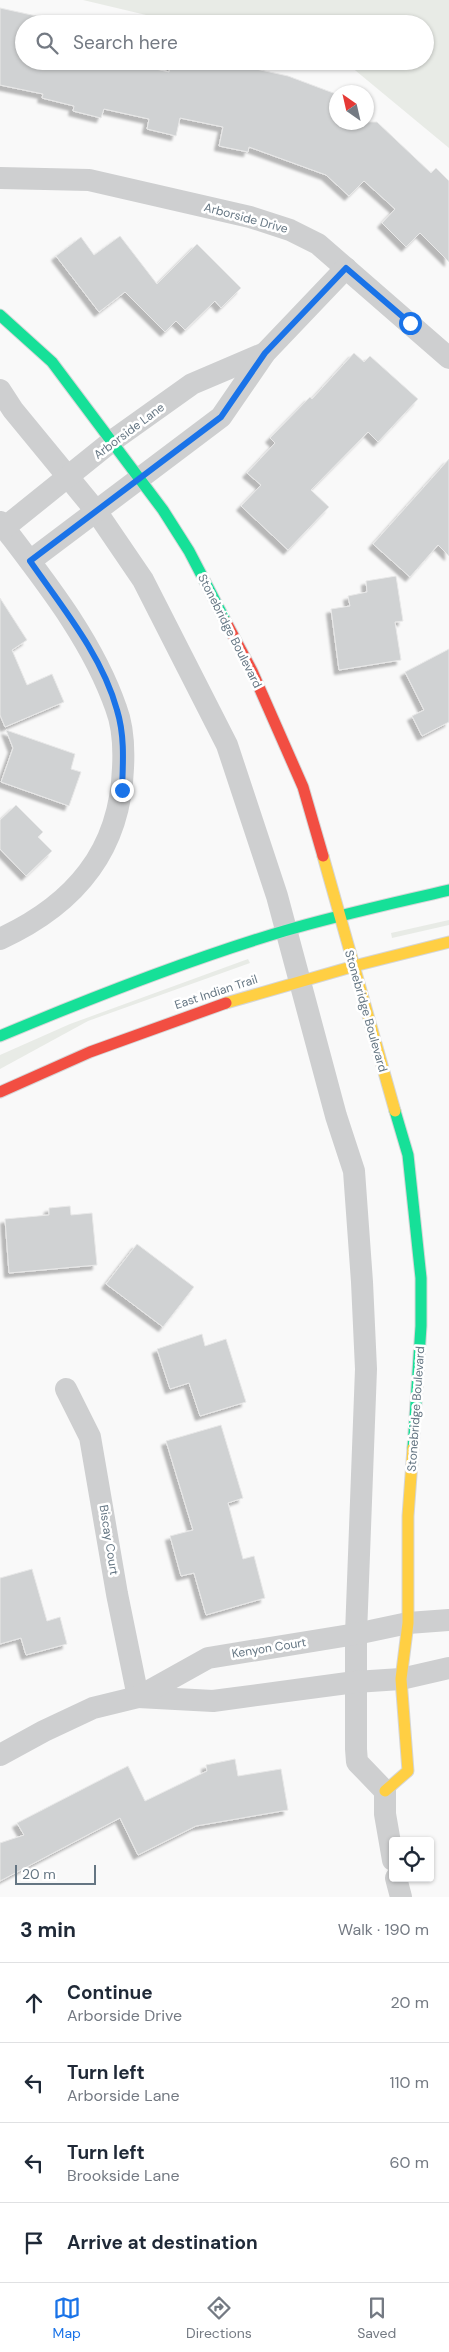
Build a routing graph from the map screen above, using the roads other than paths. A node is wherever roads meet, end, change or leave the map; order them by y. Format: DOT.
graph roads {
  1 [pos="0,178"];
  2 [pos="346,268"];
  3 [pos="0,315"];
  4 [pos="265,353"];
  5 [pos="449,358"];
  6 [pos="0,390"];
  7 [pos="112,441"];
  8 [pos="69,478"];
  9 [pos="138,478"];
  10 [pos="96,511"];
  11 [pos="2,525"];
  12 [pos="30,561"];
  13 [pos="449,890"];
  14 [pos="338,917"];
  15 [pos="285,931"];
  16 [pos="0,939"];
  17 [pos="449,942"];
  18 [pos="353,964"];
  19 [pos="299,980"];
  20 [pos="0,1036"];
  21 [pos="0,1092"];
  22 [pos="66,1389"];
  23 [pos="449,1620"];
  24 [pos="408,1623"];
  25 [pos="356,1634"];
  26 [pos="449,1668"];
  27 [pos="401,1679"];
  28 [pos="355,1682"];
  29 [pos="138,1697"];
  30 [pos="0,1756"];
  31 [pos="385,1791"];
  32 [pos="389,1837"];
  33 [pos="397,1882"];
  34 [pos="401,1897"];
  1 -- 2 [label="street, Arborside Drive"];
  2 -- 4 [label="street, Arborside Lane"];
  2 -- 5 [label="street, Arborside Drive"];
  3 -- 7 [label="street, Stonebridge Boulevard"];
  4 -- 7 [label="street, Arborside Lane"];
  4 -- 9 [label="street, Arborside Lane"];
  6 -- 8 [label="street"];
  7 -- 8 [label="street, Arborside Lane"];
  7 -- 9 [label="street, Stonebridge Boulevard"];
  8 -- 10 [label="street"];
  8 -- 11 [label="street, Arborside Lane"];
  9 -- 10 [label="street, Arborside Lane"];
  9 -- 14 [label="street, Stonebridge Boulevard"];
  10 -- 12 [label="street, Arborside Lane"];
  10 -- 15 [label="street"];
  11 -- 12 [label="street"];
  12 -- 16 [label="street"];
  13 -- 14 [label="street"];
  14 -- 15 [label="street"];
  14 -- 18 [label="street, Stonebridge Boulevard"];
  15 -- 19 [label="street"];
  15 -- 20 [label="street"];
  17 -- 18 [label="street, East Indian Trail"];
  18 -- 19 [label="street, East Indian Trail"];
  18 -- 24 [label="street, Stonebridge Boulevard"];
  19 -- 21 [label="street, East Indian Trail"];
  19 -- 25 [label="street"];
  22 -- 29 [label="street, Biscay Court"];
  23 -- 24 [label="street, Kenyon Court"];
  24 -- 25 [label="street, Kenyon Court"];
  24 -- 27 [label="street, Stonebridge Boulevard"];
  25 -- 28 [label="street"];
  25 -- 29 [label="street, Kenyon Court"];
  26 -- 27 [label="street, Kenyon Court"];
  27 -- 28 [label="street, Kenyon Court"];
  27 -- 31 [label="street, Stonebridge Boulevard"];
  28 -- 29 [label="street, Kenyon Court"];
  28 -- 31 [label="street"];
  29 -- 30 [label="street, Kenyon Court"];
  31 -- 32 [label="street"];
  33 -- 34 [label="street"];
}
